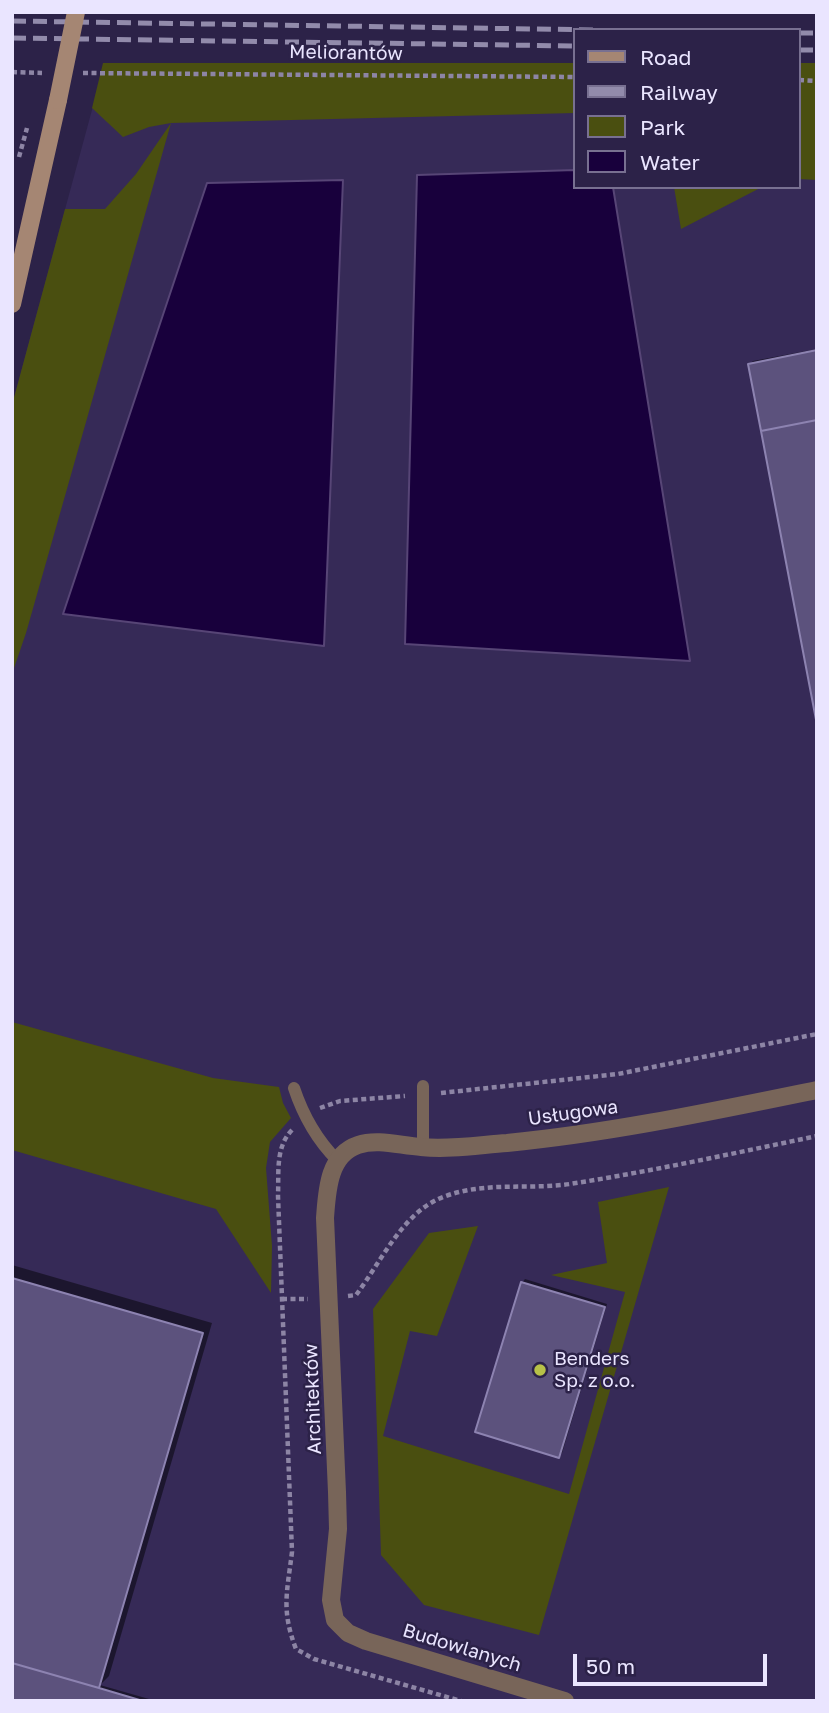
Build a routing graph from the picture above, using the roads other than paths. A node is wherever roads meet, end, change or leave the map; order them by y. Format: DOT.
graph roads {
  1 [pos="76,12"];
  2 [pos="12,304"];
  3 [pos="294,1088"];
  4 [pos="817,1090"];
  5 [pos="423,1091"];
  6 [pos="423,1148"];
  7 [pos="337,1160"];
  8 [pos="348,1633"];
  9 [pos="565,1701"];
  1 -- 2 [label="main road, bridge"];
  3 -- 7 [label="lane"];
  4 -- 6 [label="street, Usługowa"];
  5 -- 6 [label="lane"];
  6 -- 7 [label="street, Usługowa"];
  7 -- 8 [label="street, Architektów"];
  8 -- 9 [label="street, Budowlanych"];
}
